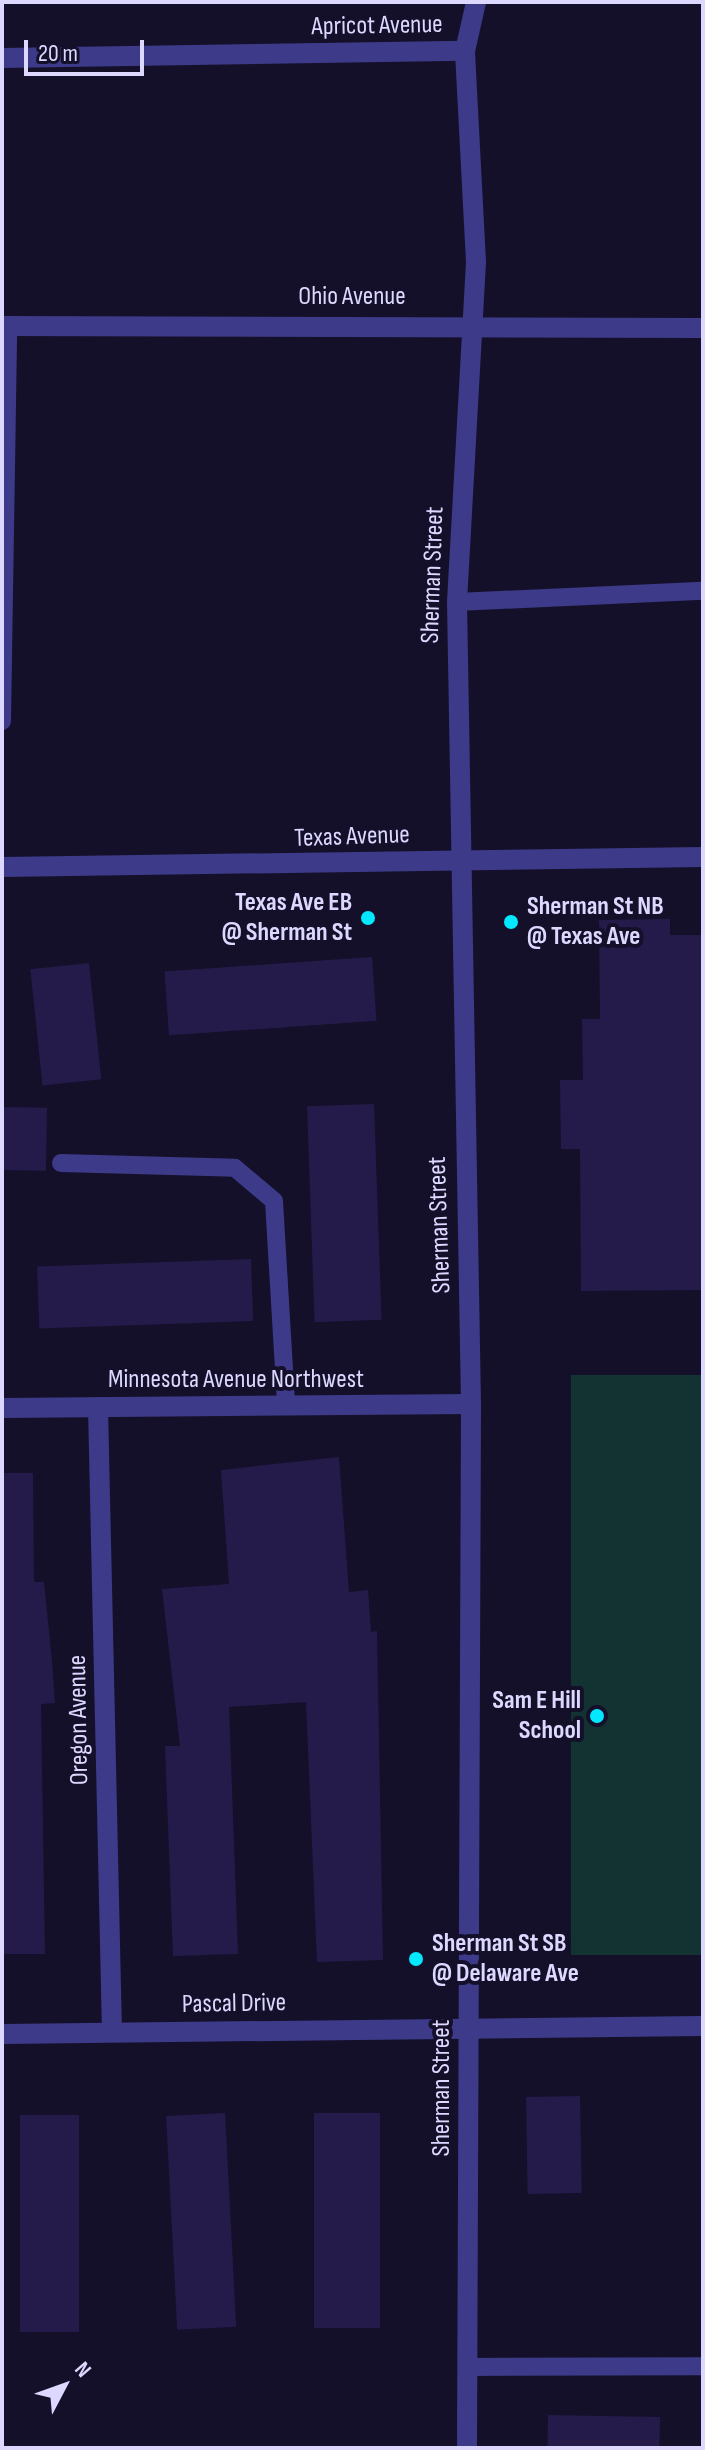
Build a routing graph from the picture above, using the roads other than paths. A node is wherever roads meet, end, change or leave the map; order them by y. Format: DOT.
graph roads {
  1 [pos="476,2"];
  2 [pos="465,51"];
  3 [pos="2,58"];
  4 [pos="473,323"];
  5 [pos="5,326"];
  6 [pos="703,328"];
  7 [pos="5,445"];
  8 [pos="703,591"];
  9 [pos="457,602"];
  10 [pos="2,721"];
  11 [pos="703,857"];
  12 [pos="457,860"];
  13 [pos="2,867"];
  14 [pos="61,1163"];
  15 [pos="471,1404"];
  16 [pos="286,1406"];
  17 [pos="98,1407"];
  18 [pos="2,1408"];
  19 [pos="468,2026"];
  20 [pos="703,2026"];
  21 [pos="112,2032"];
  22 [pos="2,2034"];
  23 [pos="703,2366"];
  24 [pos="467,2367"];
  25 [pos="467,2448"];
  1 -- 2 [label="street, Sherman Street"];
  2 -- 3 [label="street, Apricot Avenue"];
  2 -- 4 [label="street, Sherman Street"];
  4 -- 5 [label="street, Ohio Avenue"];
  4 -- 6 [label="street, Ohio Avenue"];
  4 -- 9 [label="street, Sherman Street"];
  5 -- 7 [label="lane"];
  7 -- 10 [label="lane"];
  8 -- 9 [label="lane"];
  9 -- 12 [label="street, Sherman Street"];
  11 -- 12 [label="street, Texas Avenue"];
  12 -- 13 [label="street, Texas Avenue"];
  12 -- 15 [label="street, Sherman Street"];
  14 -- 16 [label="lane"];
  15 -- 16 [label="street, Minnesota Avenue Northwest"];
  15 -- 19 [label="street, Sherman Street"];
  16 -- 17 [label="street, Minnesota Avenue Northwest"];
  17 -- 18 [label="street, Minnesota Avenue Northwest"];
  17 -- 21 [label="street, Oregon Avenue"];
  19 -- 20 [label="street, Pascal Drive"];
  19 -- 21 [label="street, Pascal Drive"];
  19 -- 24 [label="street, Sherman Street"];
  21 -- 22 [label="street, Pascal Drive"];
  23 -- 24 [label="lane"];
  24 -- 25 [label="street, Sherman Street"];
}
